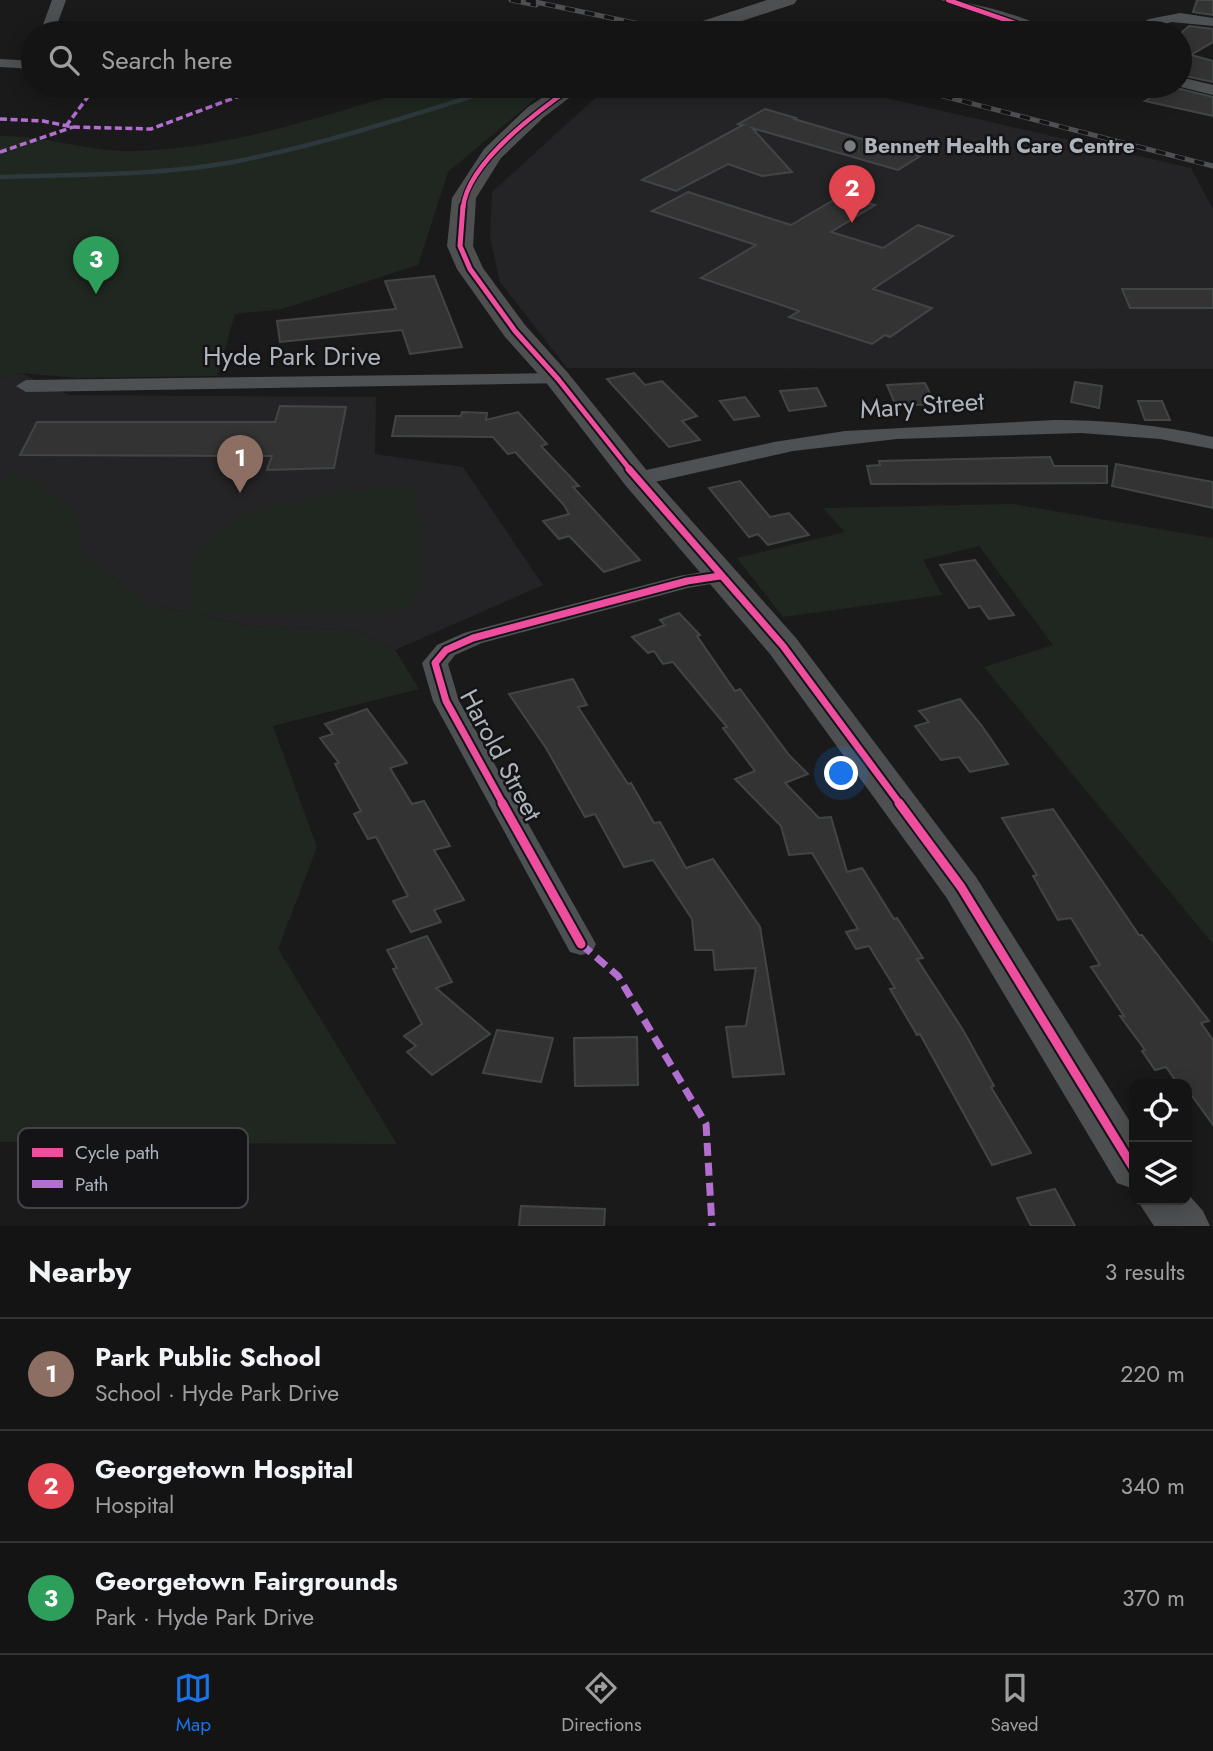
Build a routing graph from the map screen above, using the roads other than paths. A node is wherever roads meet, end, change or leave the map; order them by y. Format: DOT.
graph roads {
  1 [pos="59,0"];
  2 [pos="787,0"];
  3 [pos="948,0"];
  4 [pos="51,21"];
  5 [pos="722,21"];
  6 [pos="1009,21"];
  7 [pos="1153,21"];
  8 [pos="1213,22"];
  9 [pos="0,63"];
  10 [pos="21,64"];
  11 [pos="1192,85"];
  12 [pos="1213,90"];
  13 [pos="556,98"];
  14 [pos="558,379"];
  15 [pos="26,386"];
  16 [pos="1213,443"];
  17 [pos="637,480"];
  18 [pos="720,576"];
  19 [pos="581,944"];
  20 [pos="1129,1161"];
  21 [pos="1166,1205"];
  22 [pos="1185,1226"];
  1 -- 4 [label="street"];
  2 -- 5 [label="street"];
  3 -- 6 [label="street"];
  7 -- 8 [label="street"];
  9 -- 10 [label="street"];
  11 -- 12 [label="street"];
  13 -- 14 [label="street"];
  14 -- 15 [label="street, Hyde Park Drive"];
  14 -- 17 [label="street"];
  16 -- 17 [label="street, Mary Street"];
  17 -- 18 [label="street"];
  18 -- 19 [label="street, Harold Street"];
  18 -- 20 [label="street"];
  21 -- 22 [label="street"];
}
